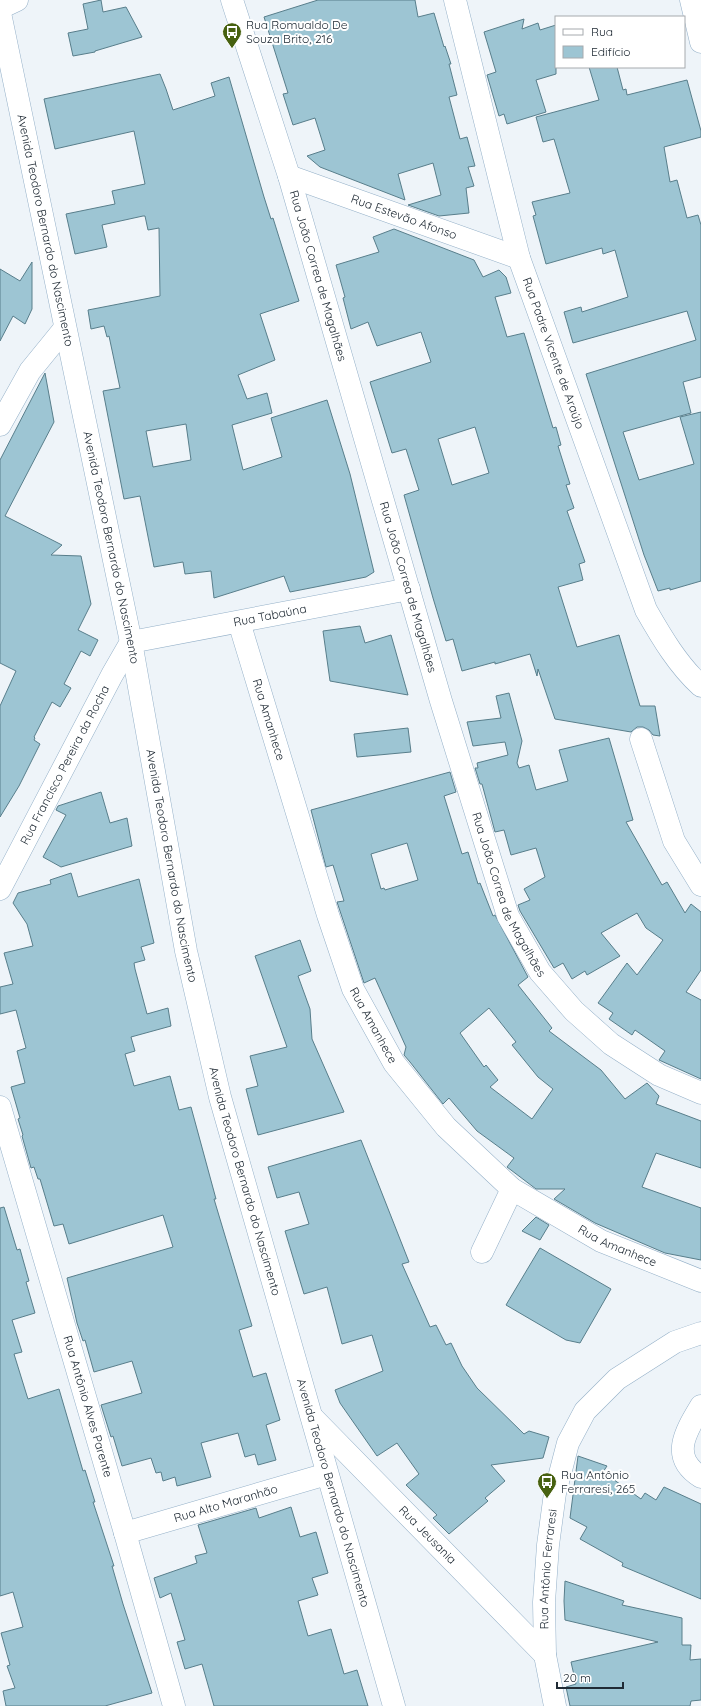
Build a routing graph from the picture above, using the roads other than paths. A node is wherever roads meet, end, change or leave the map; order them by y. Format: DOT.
graph roads {
  1 [pos="17,0"];
  2 [pos="232,0"];
  3 [pos="455,0"];
  4 [pos="692,0"];
  5 [pos="0,8"];
  6 [pos="0,13"];
  7 [pos="701,42"];
  8 [pos="289,176"];
  9 [pos="519,258"];
  10 [pos="65,328"];
  11 [pos="0,425"];
  12 [pos="409,589"];
  13 [pos="239,622"];
  14 [pos="131,642"];
  15 [pos="701,686"];
  16 [pos="641,740"];
  17 [pos="701,885"];
  18 [pos="0,889"];
  19 [pos="701,1093"];
  20 [pos="0,1107"];
  21 [pos="512,1189"];
  22 [pos="482,1252"];
  23 [pos="701,1281"];
  24 [pos="701,1333"];
  25 [pos="701,1406"];
  26 [pos="310,1415"];
  27 [pos="327,1474"];
  28 [pos="701,1477"];
  29 [pos="125,1532"];
  30 [pos="545,1655"];
  31 [pos="174,1706"];
  32 [pos="394,1706"];
  33 [pos="555,1706"];
  1 -- 5 [label="street"];
  2 -- 8 [label="street, Rua João Correa de Magalhães"];
  3 -- 9 [label="street, Rua Padre Vicente de Araújo"];
  4 -- 7 [label="street"];
  6 -- 10 [label="street, Avenida Teodoro Bernardo do Nascimento"];
  8 -- 9 [label="street, Rua Estevão Afonso"];
  8 -- 12 [label="street, Rua João Correa de Magalhães"];
  9 -- 15 [label="street, Rua Padre Vicente de Araújo"];
  10 -- 11 [label="street"];
  10 -- 14 [label="street, Avenida Teodoro Bernardo do Nascimento"];
  12 -- 13 [label="street, Rua Tabaúna"];
  12 -- 19 [label="street, Rua João Correa de Magalhães"];
  13 -- 14 [label="street, Rua Tabaúna"];
  13 -- 21 [label="street, Rua Amanhece"];
  14 -- 18 [label="street, Rua Francisco Pereira da Rocha"];
  14 -- 26 [label="street, Avenida Teodoro Bernardo do Nascimento"];
  16 -- 17 [label="street"];
  20 -- 29 [label="street, Rua Antônio Alves Parente"];
  21 -- 22 [label="street"];
  21 -- 23 [label="street, Rua Amanhece"];
  24 -- 30 [label="street, Rua Antônio Ferraresi"];
  25 -- 28 [label="street"];
  26 -- 27 [label="street, Avenida Teodoro Bernardo do Nascimento"];
  26 -- 30 [label="street, Rua Jeusania"];
  27 -- 29 [label="street, Rua Alto Maranhão"];
  27 -- 32 [label="street, Avenida Teodoro Bernardo do Nascimento"];
  29 -- 31 [label="street, Rua Antônio Alves Parente"];
  30 -- 33 [label="street, Rua Antônio Ferraresi"];
}
